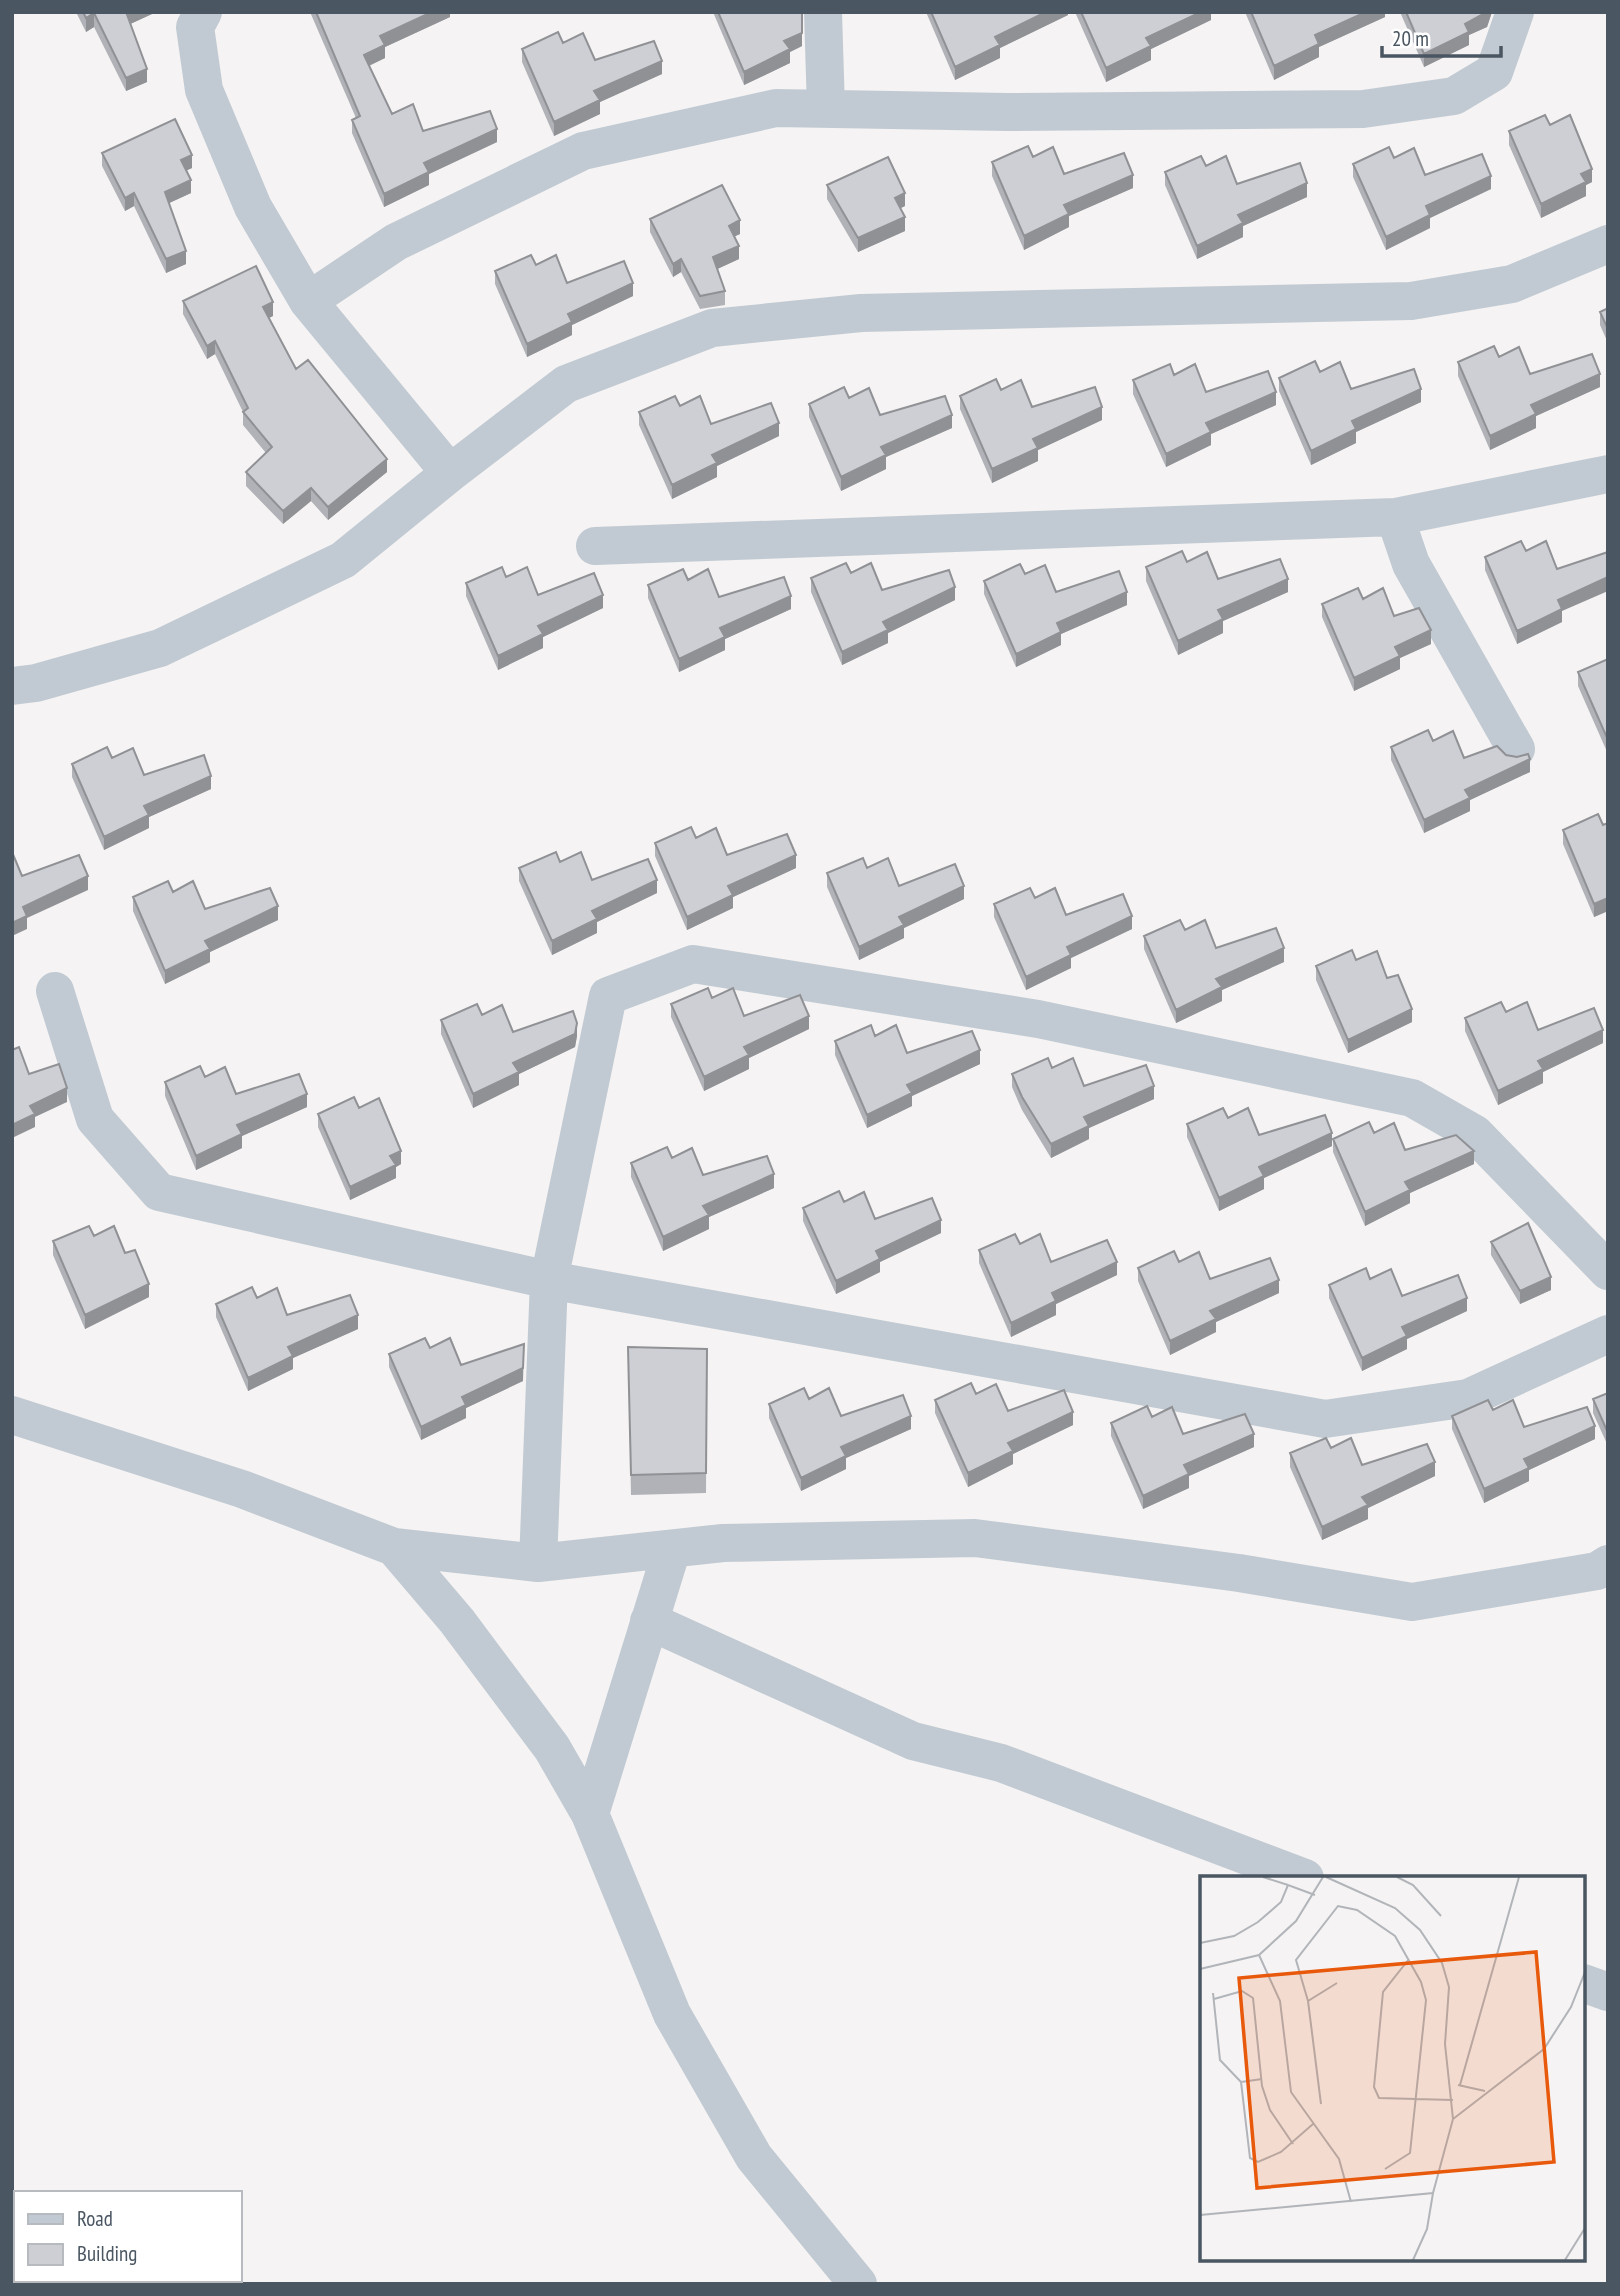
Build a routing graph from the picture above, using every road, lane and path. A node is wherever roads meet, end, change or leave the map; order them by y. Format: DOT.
graph roads {
  1 [pos="203,12"];
  2 [pos="823,12"];
  3 [pos="1515,12"];
  4 [pos="826,109"];
  5 [pos="1608,244"];
  6 [pos="308,301"];
  7 [pos="450,473"];
  8 [pos="1608,474"];
  9 [pos="1395,517"];
  10 [pos="595,546"];
  11 [pos="12,686"];
  12 [pos="1516,749"];
  13 [pos="55,990"];
  14 [pos="1608,1271"];
  15 [pos="549,1280"];
  16 [pos="1608,1334"];
  17 [pos="12,1415"];
  18 [pos="394,1547"];
  19 [pos="672,1549"];
  20 [pos="538,1563"];
  21 [pos="1608,1564"];
  22 [pos="649,1621"];
  23 [pos="590,1814"];
  24 [pos="1301,1876"];
  25 [pos="1585,1984"];
  26 [pos="1608,1992"];
  27 [pos="858,2284"];
  1 -- 6 [label="street"];
  2 -- 4 [label="street"];
  3 -- 4 [label="street"];
  4 -- 6 [label="street"];
  5 -- 7 [label="street"];
  6 -- 7 [label="street"];
  7 -- 11 [label="street"];
  8 -- 9 [label="street"];
  9 -- 10 [label="street"];
  9 -- 12 [label="street"];
  13 -- 15 [label="street"];
  14 -- 15 [label="street"];
  15 -- 16 [label="street"];
  15 -- 20 [label="street"];
  17 -- 18 [label="street"];
  18 -- 20 [label="street"];
  18 -- 23 [label="street"];
  19 -- 20 [label="street"];
  19 -- 21 [label="street"];
  19 -- 22 [label="street"];
  22 -- 23 [label="street"];
  22 -- 24 [label="street"];
  23 -- 27 [label="street"];
  25 -- 26 [label="street"];
}
